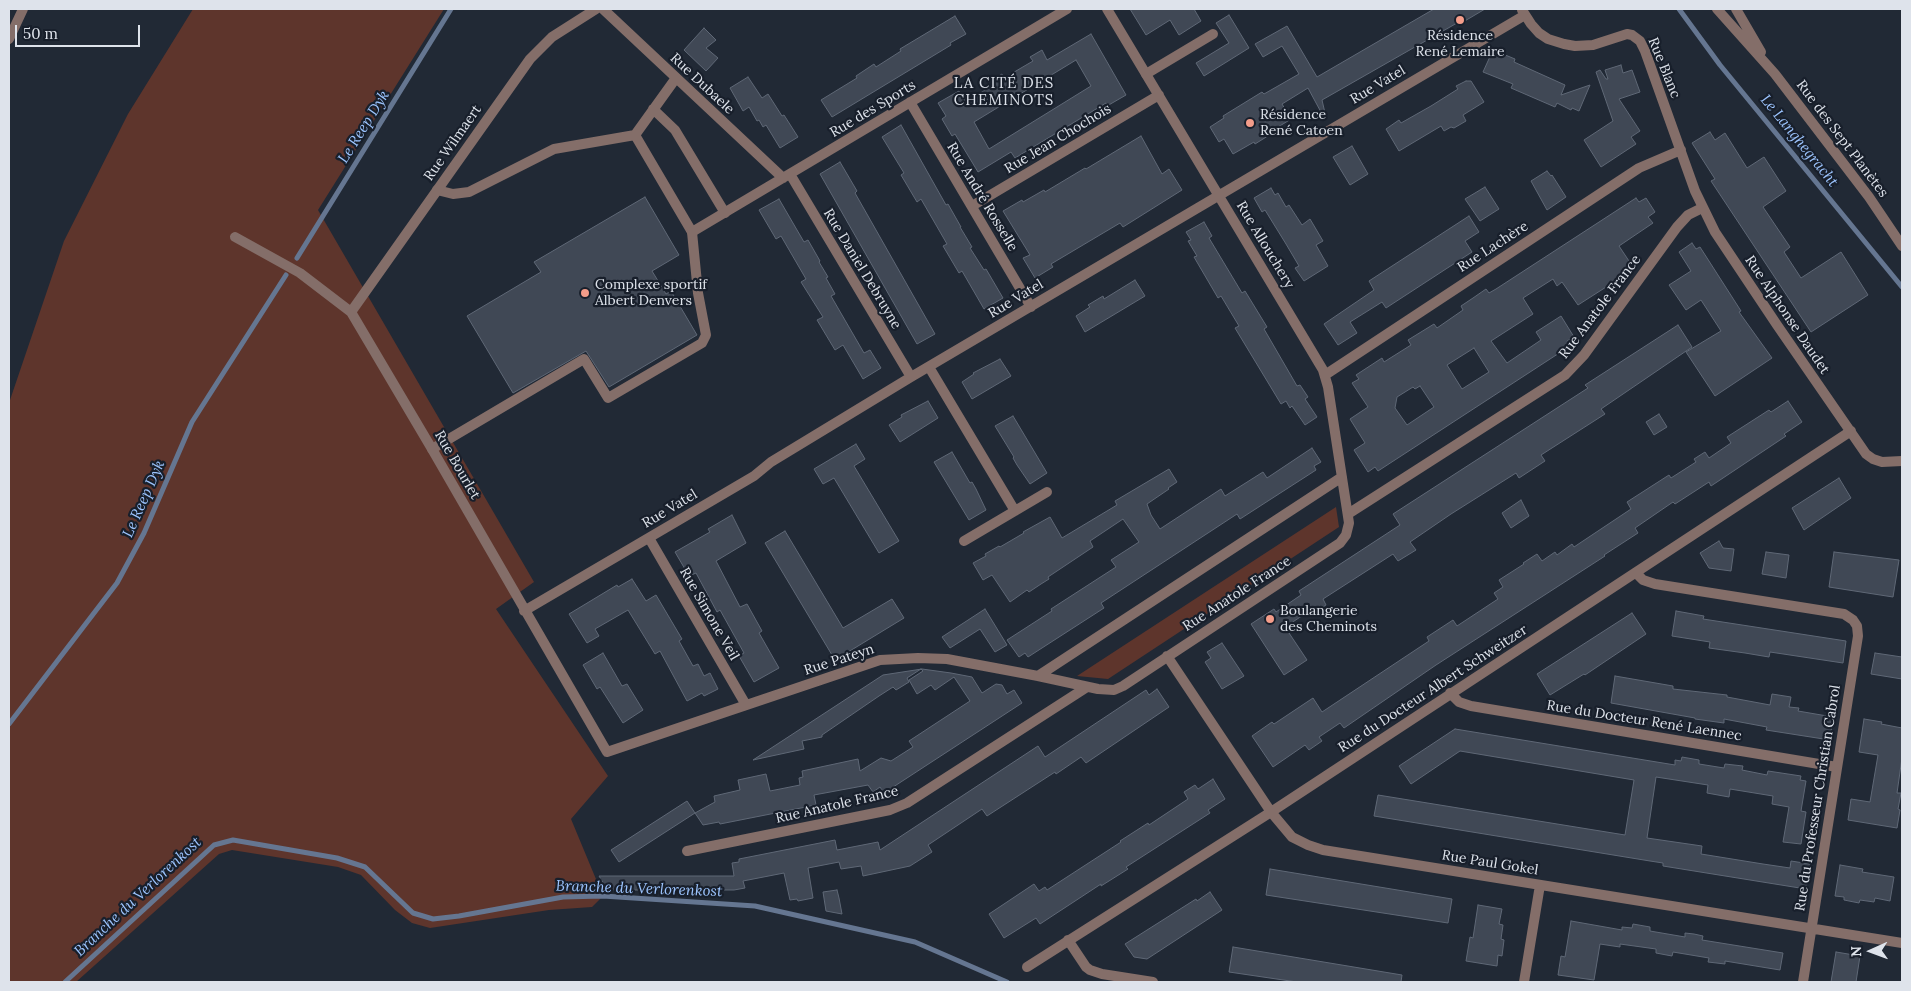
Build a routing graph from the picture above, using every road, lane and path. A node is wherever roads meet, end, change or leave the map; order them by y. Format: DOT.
graph roads {
  1 [pos="23,9"];
  2 [pos="596,9"];
  3 [pos="603,9"];
  4 [pos="1067,9"];
  5 [pos="1107,9"];
  6 [pos="1717,9"];
  7 [pos="1736,9"];
  8 [pos="1523,12"];
  9 [pos="1213,34"];
  10 [pos="9,39"];
  11 [pos="1146,74"];
  12 [pos="1775,74"];
  13 [pos="676,78"];
  14 [pos="1159,95"];
  15 [pos="910,102"];
  16 [pos="653,110"];
  17 [pos="635,136"];
  18 [pos="1681,150"];
  19 [pos="786,176"];
  20 [pos="437,190"];
  21 [pos="1219,195"];
  22 [pos="972,206"];
  23 [pos="1702,208"];
  24 [pos="725,213"];
  25 [pos="692,232"];
  26 [pos="235,237"];
  27 [pos="1902,246"];
  28 [pos="1031,307"];
  29 [pos="351,312"];
  30 [pos="929,367"];
  31 [pos="1325,375"];
  32 [pos="911,377"];
  33 [pos="1851,432"];
  34 [pos="432,449"];
  35 [pos="1902,460"];
  36 [pos="1342,477"];
  37 [pos="1047,492"];
  38 [pos="1015,511"];
  39 [pos="1348,514"];
  40 [pos="649,538"];
  41 [pos="964,540"];
  42 [pos="1636,573"];
  43 [pos="524,612"];
  44 [pos="1167,656"];
  45 [pos="1038,676"];
  46 [pos="1087,687"];
  47 [pos="1450,694"];
  48 [pos="746,705"];
  49 [pos="607,752"];
  50 [pos="1837,766"];
  51 [pos="1271,812"];
  52 [pos="687,851"];
  53 [pos="1540,885"];
  54 [pos="1812,929"];
  55 [pos="1068,940"];
  56 [pos="1902,943"];
  57 [pos="1027,967"];
  58 [pos="1153,982"];
  59 [pos="1524,982"];
  60 [pos="1803,982"];
  1 -- 10 [label="street"];
  2 -- 20 [label="street, Rue Wilmaert"];
  3 -- 13 [label="street, Rue Dubaele"];
  4 -- 15 [label="street, Rue des Sports"];
  5 -- 11 [label="street, Rue Allouchery"];
  6 -- 12 [label="street, Rue des Sept Planètes"];
  7 -- 12 [label="street, Rue des Sept Planètes"];
  8 -- 18 [label="street, Rue Blanc"];
  8 -- 21 [label="street, Rue Vatel"];
  9 -- 11 [label="street"];
  11 -- 14 [label="street, Rue Allouchery"];
  12 -- 27 [label="street, Rue des Sept Planètes"];
  13 -- 16 [label="street"];
  13 -- 19 [label="street, Rue Dubaele"];
  14 -- 21 [label="street, Rue Allouchery"];
  14 -- 22 [label="street, Rue Jean Chochois"];
  15 -- 19 [label="street, Rue des Sports"];
  15 -- 22 [label="street, Rue André Rosselle"];
  16 -- 17 [label="street"];
  16 -- 24 [label="street"];
  17 -- 20 [label="street"];
  17 -- 25 [label="street"];
  18 -- 23 [label="street, Rue Alphonse Daudet"];
  18 -- 31 [label="street, Rue Lachère"];
  19 -- 24 [label="street, Rue des Sports"];
  19 -- 32 [label="street, Rue Daniel Debruyne"];
  20 -- 29 [label="street, Rue Wilmaert"];
  21 -- 28 [label="street, Rue Vatel"];
  21 -- 31 [label="street, Rue Allouchery"];
  22 -- 28 [label="street, Rue André Rosselle"];
  23 -- 33 [label="street, Rue Alphonse Daudet"];
  23 -- 39 [label="street, Rue Anatole France"];
  24 -- 25 [label="street, Rue des Sports"];
  25 -- 34 [label="street"];
  26 -- 29 [label="street, Rue Bourlet"];
  28 -- 30 [label="street, Rue Vatel"];
  29 -- 34 [label="street, Rue Bourlet"];
  30 -- 32 [label="street, Rue Vatel"];
  30 -- 38 [label="street"];
  31 -- 36 [label="street, Rue Allouchery"];
  32 -- 40 [label="street, Rue Vatel"];
  33 -- 35 [label="street, Rue Alphonse Daudet"];
  33 -- 42 [label="street, Rue du Docteur Albert Schweitzer"];
  34 -- 43 [label="street, Rue Bourlet"];
  36 -- 39 [label="street, Rue Allouchery"];
  36 -- 45 [label="street"];
  37 -- 38 [label="street"];
  38 -- 41 [label="street"];
  39 -- 44 [label="street, Rue Anatole France"];
  40 -- 43 [label="street, Rue Vatel"];
  40 -- 48 [label="street, Rue Simone Veil"];
  42 -- 47 [label="street, Rue du Docteur Albert Schweitzer"];
  42 -- 50 [label="street, Rue du Professeur Christian Cabrol"];
  43 -- 49 [label="street, Rue Bourlet"];
  44 -- 46 [label="street, Rue Anatole France"];
  44 -- 51 [label="street, Rue Paul Gokel"];
  45 -- 46 [label="street, Rue Pateyn"];
  45 -- 48 [label="street, Rue Pateyn"];
  46 -- 52 [label="street, Rue Anatole France"];
  47 -- 50 [label="street, Rue du Docteur René Laennec"];
  47 -- 51 [label="street, Rue du Docteur Albert Schweitzer"];
  48 -- 49 [label="street, Rue Pateyn"];
  50 -- 54 [label="street, Rue du Professeur Christian Cabrol"];
  51 -- 53 [label="street, Rue Paul Gokel"];
  51 -- 55 [label="street, Rue du Docteur Albert Schweitzer"];
  53 -- 54 [label="street, Rue Paul Gokel"];
  53 -- 59 [label="street"];
  54 -- 56 [label="street, Rue Paul Gokel"];
  54 -- 60 [label="street, Rue du Professeur Christian Cabrol"];
  55 -- 57 [label="street, Rue du Docteur Albert Schweitzer"];
  55 -- 58 [label="street"];
}
